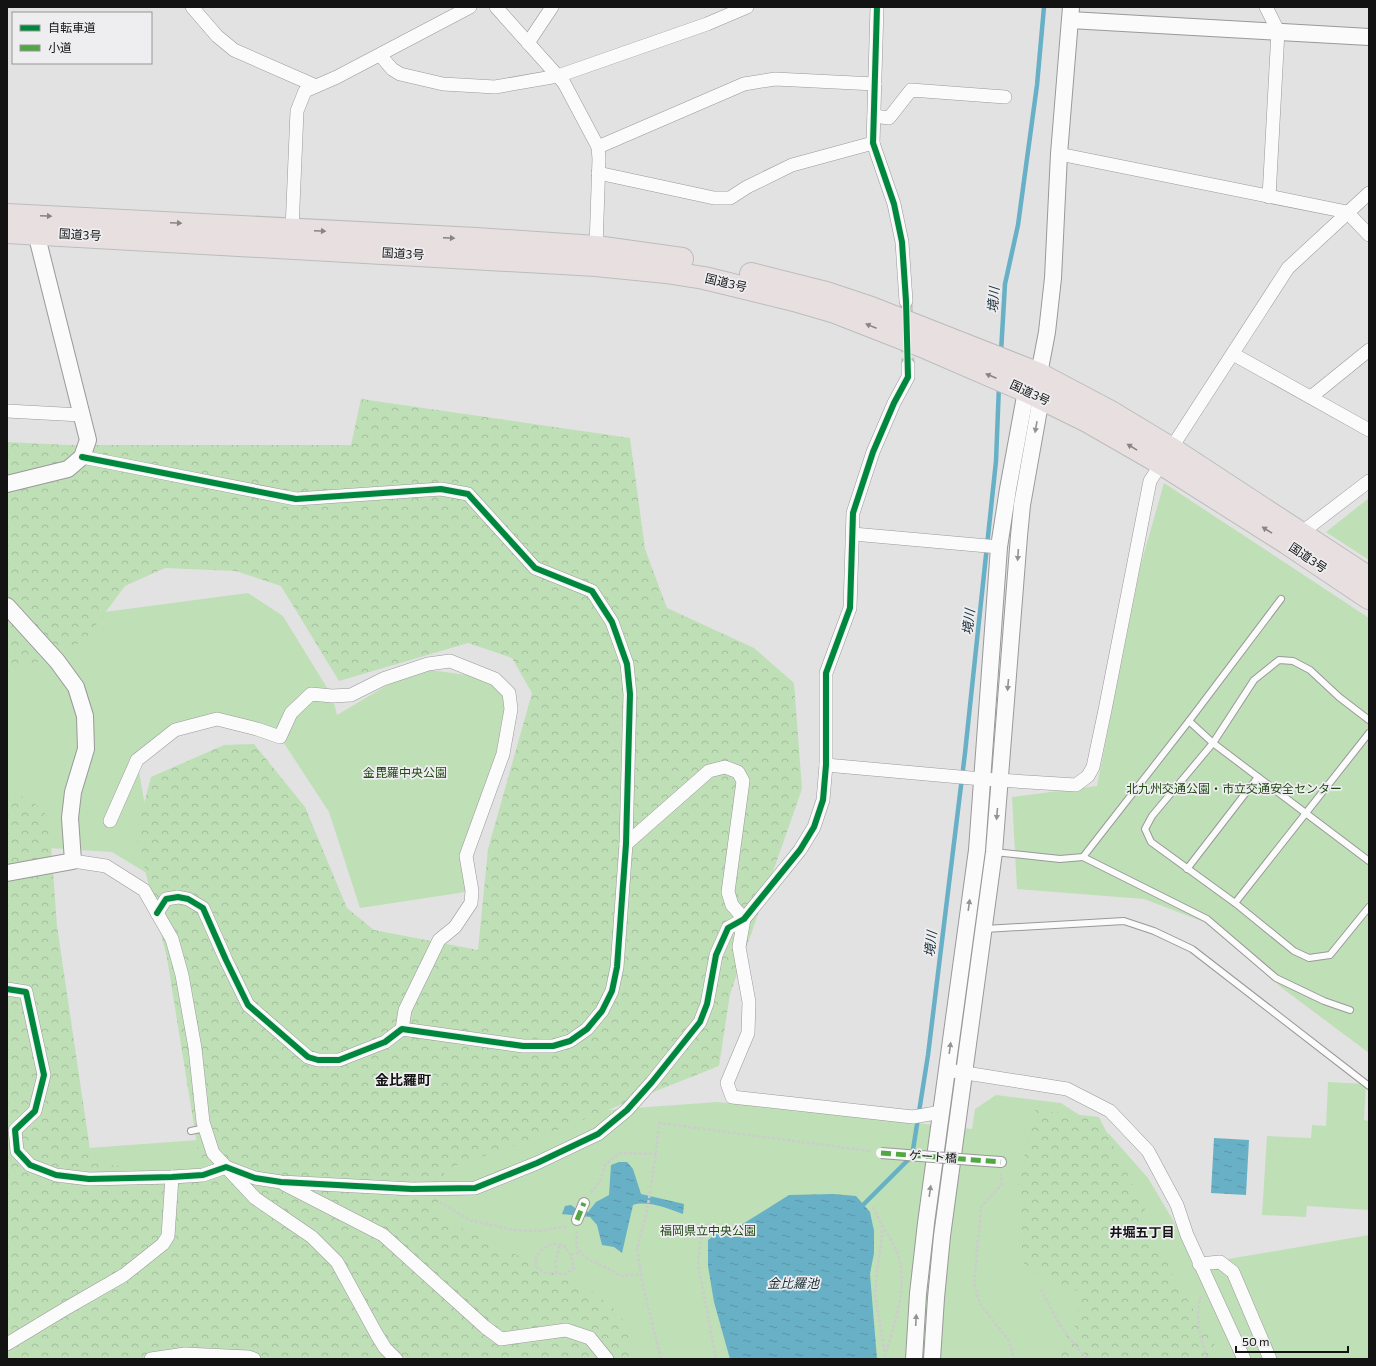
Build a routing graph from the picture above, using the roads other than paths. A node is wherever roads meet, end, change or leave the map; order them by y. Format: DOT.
graph roads {
  1 [pos="192,7"];
  2 [pos="470,7"];
  3 [pos="496,7"];
  4 [pos="552,7"];
  5 [pos="747,7"];
  6 [pos="877,7"];
  7 [pos="1266,7"];
  8 [pos="1070,14"];
  9 [pos="1278,31"];
  10 [pos="1369,37"];
  11 [pos="528,43"];
  12 [pos="380,55"];
  13 [pos="558,76"];
  14 [pos="875,84"];
  15 [pos="316,86"];
  16 [pos="1004,97"];
  17 [pos="874,116"];
  18 [pos="873,143"];
  19 [pos="598,147"];
  20 [pos="1059,154"];
  21 [pos="598,173"];
  22 [pos="1369,193"];
  23 [pos="1269,196"];
  24 [pos="1347,212"];
  25 [pos="7,215"];
  26 [pos="292,230"];
  27 [pos="7,232"];
  28 [pos="36,232"];
  29 [pos="1369,235"];
  30 [pos="596,247"];
  31 [pos="906,301"];
  32 [pos="1369,350"];
  33 [pos="1233,354"];
  34 [pos="908,365"];
  35 [pos="1039,374"];
  36 [pos="1033,395"];
  37 [pos="1311,397"];
  38 [pos="7,411"];
  39 [pos="82,415"];
  40 [pos="1369,430"];
  41 [pos="1167,456"];
  42 [pos="82,457"];
  43 [pos="1369,481"];
  44 [pos="7,484"];
  45 [pos="853,534"];
  46 [pos="1294,538"];
  47 [pos="999,547"];
  48 [pos="1369,578"];
  49 [pos="1369,598"];
  50 [pos="1281,599"];
  51 [pos="7,606"];
  52 [pos="1369,720"];
  53 [pos="1189,721"];
  54 [pos="1369,733"];
  55 [pos="1213,743"];
  56 [pos="826,765"];
  57 [pos="1258,777"];
  58 [pos="982,779"];
  59 [pos="1000,780"];
  60 [pos="1306,812"];
  61 [pos="110,820"];
  62 [pos="626,844"];
  63 [pos="985,851"];
  64 [pos="1083,857"];
  65 [pos="73,861"];
  66 [pos="1369,861"];
  67 [pos="1187,869"];
  68 [pos="7,873"];
  69 [pos="1235,903"];
  70 [pos="1369,907"];
  71 [pos="157,913"];
  72 [pos="744,919"];
  73 [pos="975,930"];
  74 [pos="7,988"];
  75 [pos="1350,1010"];
  76 [pos="402,1029"];
  77 [pos="947,1070"];
  78 [pos="964,1073"];
  79 [pos="1369,1086"];
  80 [pos="941,1112"];
  81 [pos="205,1128"];
  82 [pos="191,1131"];
  83 [pos="881,1153"];
  84 [pos="1001,1162"];
  85 [pos="226,1167"];
  86 [pos="172,1177"];
  87 [pos="281,1182"];
  88 [pos="584,1203"];
  89 [pos="577,1220"];
  90 [pos="1199,1264"];
  91 [pos="7,1344"];
  92 [pos="151,1359"];
  93 [pos="254,1359"];
  94 [pos="396,1359"];
  95 [pos="607,1359"];
  96 [pos="914,1359"];
  97 [pos="932,1359"];
  98 [pos="1244,1359"];
  99 [pos="1270,1359"];
  1 -- 15 [label="street"];
  2 -- 12 [label="street"];
  3 -- 11 [label="street"];
  4 -- 11 [label="street"];
  5 -- 13 [label="street"];
  6 -- 14 [label="street"];
  7 -- 9 [label="street"];
  8 -- 9 [label="street"];
  8 -- 20 [label="street"];
  9 -- 10 [label="street"];
  9 -- 23 [label="street"];
  11 -- 13 [label="street"];
  12 -- 13 [label="street"];
  12 -- 15 [label="street"];
  13 -- 19 [label="street"];
  14 -- 17 [label="street"];
  14 -- 19 [label="street"];
  15 -- 26 [label="street"];
  16 -- 17 [label="street"];
  17 -- 18 [label="street"];
  18 -- 21 [label="street"];
  18 -- 31 [label="street"];
  19 -- 21 [label="street"];
  20 -- 23 [label="street"];
  20 -- 35 [label="street"];
  21 -- 30 [label="street"];
  22 -- 24 [label="street"];
  23 -- 24 [label="street"];
  24 -- 29 [label="street"];
  24 -- 33 [label="street"];
  25 -- 26 [label="highway, 国道3号, one-way"];
  26 -- 30 [label="highway, 国道3号, one-way"];
  27 -- 28 [label="highway, 国道3号"];
  36 -- 28 [label="highway, 国道3号, one-way"];
  28 -- 39 [label="street"];
  30 -- 35 [label="highway, 国道3号"];
  32 -- 37 [label="street"];
  33 -- 37 [label="street"];
  33 -- 41 [label="street"];
  34 -- 45 [label="street"];
  35 -- 36 [label="street"];
  35 -- 41 [label="highway, 国道3号"];
  41 -- 36 [label="highway, 国道3号, one-way"];
  36 -- 47 [label="street"];
  36 -- 59 [label="street, one-way"];
  37 -- 40 [label="street"];
  38 -- 39 [label="street"];
  39 -- 42 [label="street"];
  41 -- 46 [label="highway, 国道3号"];
  41 -- 59 [label="street"];
  42 -- 44 [label="street"];
  42 -- 62 [label="street"];
  43 -- 46 [label="street"];
  45 -- 47 [label="street"];
  45 -- 56 [label="street"];
  46 -- 48 [label="highway, 国道3号"];
  46 -- 49 [label="highway, 国道3号"];
  47 -- 58 [label="street"];
  50 -- 53 [label="lane"];
  51 -- 65 [label="street"];
  52 -- 55 [label="lane"];
  53 -- 55 [label="lane"];
  53 -- 64 [label="lane"];
  54 -- 60 [label="lane"];
  55 -- 57 [label="lane"];
  55 -- 67 [label="lane"];
  56 -- 58 [label="street"];
  56 -- 72 [label="street"];
  57 -- 60 [label="lane"];
  57 -- 67 [label="lane"];
  58 -- 59 [label="street"];
  58 -- 63 [label="street"];
  59 -- 63 [label="street, one-way"];
  60 -- 66 [label="lane"];
  60 -- 69 [label="lane"];
  61 -- 76 [label="street"];
  62 -- 72 [label="street"];
  62 -- 76 [label="street"];
  63 -- 64 [label="lane"];
  63 -- 73 [label="street"];
  64 -- 75 [label="lane"];
  65 -- 68 [label="street"];
  65 -- 71 [label="street"];
  67 -- 69 [label="lane"];
  69 -- 70 [label="lane"];
  71 -- 76 [label="street"];
  71 -- 81 [label="street"];
  72 -- 80 [label="street"];
  72 -- 87 [label="street"];
  77 -- 73 [label="street, one-way"];
  73 -- 78 [label="street"];
  73 -- 79 [label="lane"];
  74 -- 86 [label="street"];
  77 -- 78 [label="street"];
  77 -- 80 [label="street"];
  78 -- 90 [label="street"];
  78 -- 97 [label="street"];
  96 -- 80 [label="street, one-way"];
  81 -- 82 [label="lane"];
  81 -- 85 [label="street"];
  83 -- 84 [label="street, ゲート橋, bridge"];
  85 -- 86 [label="street"];
  85 -- 87 [label="street"];
  85 -- 94 [label="street"];
  86 -- 91 [label="street"];
  87 -- 95 [label="street"];
  88 -- 89 [label="street"];
  90 -- 98 [label="street"];
  90 -- 99 [label="street"];
  92 -- 93 [label="street"];
}
